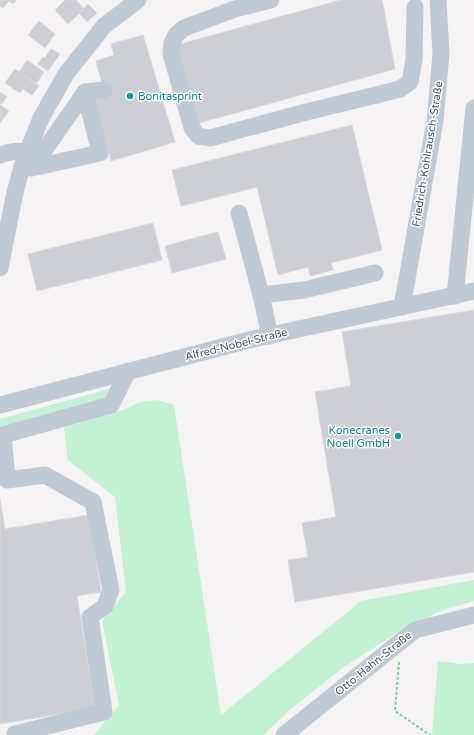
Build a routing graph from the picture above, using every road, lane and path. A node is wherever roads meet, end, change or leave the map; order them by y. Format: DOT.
graph roads {
  1 [pos="138,0"];
  2 [pos="271,0"];
  3 [pos="438,3"];
  4 [pos="410,4"];
  5 [pos="104,90"];
  6 [pos="85,92"];
  7 [pos="474,108"];
  8 [pos="0,155"];
  9 [pos="27,162"];
  10 [pos="239,213"];
  11 [pos="0,268"];
  12 [pos="375,274"];
  13 [pos="474,291"];
  14 [pos="261,294"];
  15 [pos="455,296"];
  16 [pos="402,307"];
  17 [pos="270,336"];
  18 [pos="128,371"];
  19 [pos="0,405"];
  20 [pos="474,615"];
  21 [pos="400,641"];
  22 [pos="15,735"];
  23 [pos="284,735"];
  24 [pos="430,735"];
  1 -- 9 [label="street"];
  2 -- 4 [label="street"];
  3 -- 4 [label="street"];
  3 -- 16 [label="street, Friedrich-Kohlrausch-Straße"];
  5 -- 6 [label="street"];
  6 -- 9 [label="street"];
  6 -- 9 [label="street"];
  7 -- 15 [label="street"];
  8 -- 9 [label="street"];
  9 -- 11 [label="street"];
  10 -- 14 [label="street"];
  12 -- 14 [label="street"];
  13 -- 15 [label="street, Alfred-Nobel-Straße"];
  14 -- 17 [label="street"];
  15 -- 16 [label="street, Alfred-Nobel-Straße"];
  16 -- 17 [label="street, Alfred-Nobel-Straße"];
  17 -- 18 [label="street, Alfred-Nobel-Straße"];
  18 -- 19 [label="street, Alfred-Nobel-Straße"];
  18 -- 22 [label="street"];
  20 -- 21 [label="street, Otto-Hahn-Straße"];
  21 -- 23 [label="street, Otto-Hahn-Straße"];
  21 -- 24 [label="path"];
}
